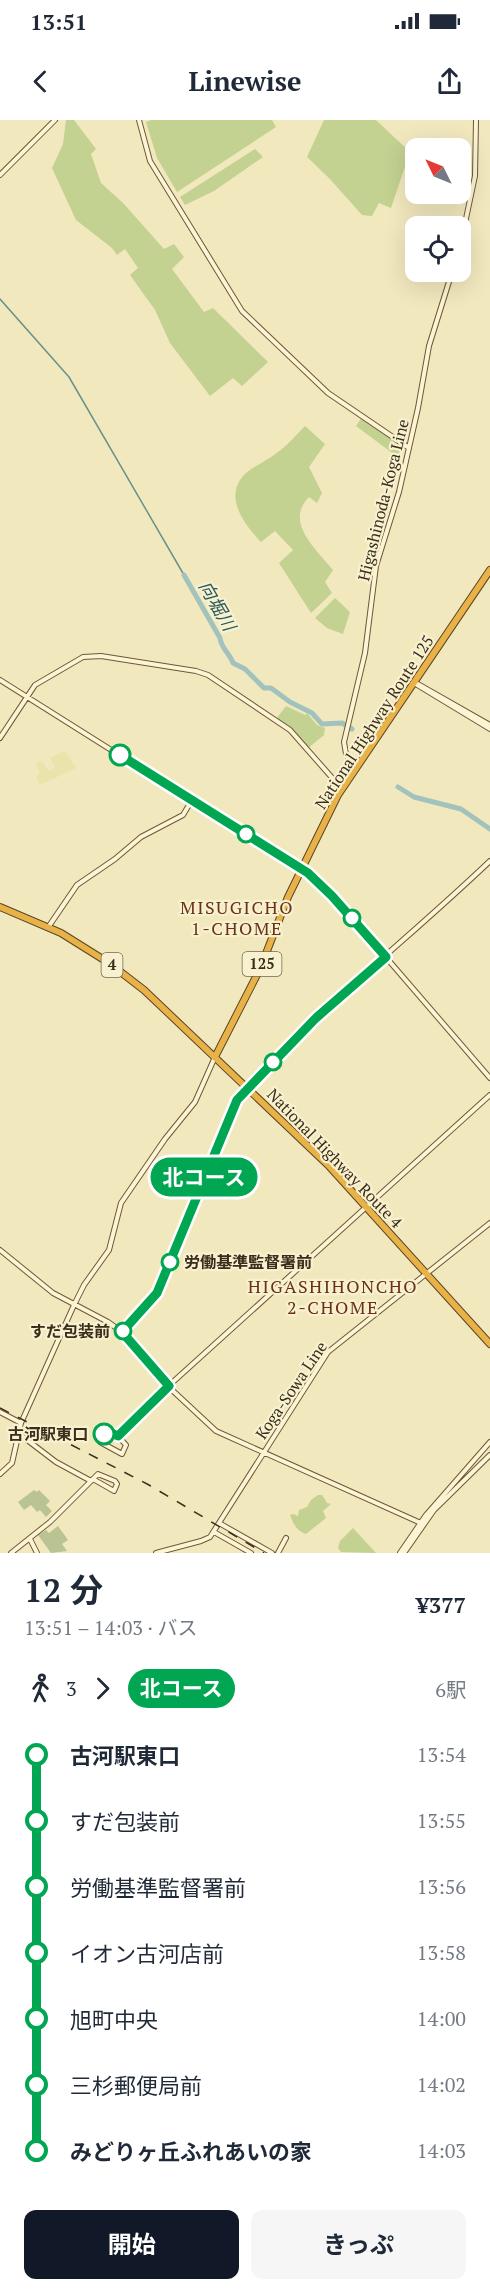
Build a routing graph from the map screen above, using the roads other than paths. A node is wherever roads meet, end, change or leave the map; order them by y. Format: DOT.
graph roads {
  1 [pos="55,120"];
  2 [pos="139,120"];
  3 [pos="476,120"];
  4 [pos="0,175"];
  5 [pos="467,216"];
  6 [pos="449,282"];
  7 [pos="409,448"];
  8 [pos="490,570"];
  9 [pos="0,680"];
  10 [pos="414,683"];
  11 [pos="26,696"];
  12 [pos="490,727"];
  13 [pos="0,738"];
  14 [pos="356,769"];
  15 [pos="342,789"];
  16 [pos="192,800"];
  17 [pos="490,861"];
  18 [pos="302,869"];
  19 [pos="0,907"];
  20 [pos="49,926"];
  21 [pos="386,957"];
  22 [pos="215,1057"];
  23 [pos="490,1078"];
  24 [pos="247,1088"];
  25 [pos="490,1095"];
  26 [pos="233,1106"];
  27 [pos="366,1207"];
  28 [pos="490,1223"];
  29 [pos="0,1250"];
  30 [pos="426,1273"];
  31 [pos="74,1305"];
  32 [pos="490,1344"];
  33 [pos="169,1386"];
  34 [pos="0,1412"];
  35 [pos="21,1423"];
  36 [pos="18,1433"];
  37 [pos="118,1436"];
  38 [pos="490,1442"];
  39 [pos="264,1451"];
  40 [pos="490,1455"];
  41 [pos="0,1474"];
  42 [pos="92,1480"];
  43 [pos="219,1523"];
  44 [pos="421,1523"];
  45 [pos="214,1532"];
  46 [pos="286,1538"];
  47 [pos="30,1539"];
  48 [pos="10,1553"];
  49 [pos="37,1553"];
  50 [pos="156,1553"];
  51 [pos="251,1553"];
  52 [pos="273,1553"];
  53 [pos="278,1553"];
  54 [pos="402,1553"];
  1 -- 4 [label="street"];
  2 -- 7 [label="street"];
  3 -- 5 [label="street"];
  6 -- 7 [label="street, Higashinoda-Koga Line"];
  7 -- 14 [label="street, Higashinoda-Koga Line"];
  8 -- 10 [label="highway, National Highway Route 125 / 125"];
  9 -- 11 [label="street"];
  10 -- 12 [label="street"];
  10 -- 14 [label="highway, National Highway Route 125 / 125"];
  11 -- 13 [label="street"];
  11 -- 15 [label="street"];
  11 -- 16 [label="street"];
  14 -- 15 [label="highway, National Highway Route 125 / 125"];
  15 -- 18 [label="highway, National Highway Route 125 / 125"];
  16 -- 18 [label="street"];
  16 -- 20 [label="street"];
  17 -- 21 [label="street"];
  18 -- 21 [label="street"];
  18 -- 22 [label="highway, National Highway Route 125 / 125"];
  19 -- 20 [label="highway, National Highway Route 4 / 4"];
  20 -- 22 [label="highway, National Highway Route 4 / 4"];
  21 -- 23 [label="street"];
  21 -- 24 [label="street"];
  22 -- 24 [label="highway, National Highway Route 4 / 4"];
  22 -- 31 [label="street"];
  24 -- 26 [label="street"];
  24 -- 27 [label="highway, National Highway Route 4 / 4"];
  25 -- 27 [label="street"];
  27 -- 30 [label="highway, National Highway Route 4 / 4"];
  27 -- 33 [label="street"];
  28 -- 30 [label="street, Koga-Sowa Line"];
  29 -- 31 [label="street"];
  30 -- 32 [label="highway, National Highway Route 4 / 4"];
  30 -- 39 [label="street, Koga-Sowa Line"];
  31 -- 33 [label="street"];
  31 -- 35 [label="street"];
  33 -- 37 [label="street"];
  33 -- 39 [label="street"];
  34 -- 35 [label="street"];
  35 -- 36 [label="street"];
  36 -- 41 [label="street"];
  36 -- 42 [label="street"];
  37 -- 37 [label="street"];
  38 -- 44 [label="street"];
  39 -- 43 [label="street, Koga-Sowa Line"];
  39 -- 44 [label="street"];
  40 -- 44 [label="street"];
  42 -- 42 [label="street"];
  42 -- 47 [label="street"];
  43 -- 45 [label="street, Koga-Sowa Line"];
  43 -- 52 [label="street"];
  44 -- 54 [label="street"];
  45 -- 50 [label="street"];
  45 -- 51 [label="street"];
  46 -- 53 [label="street"];
  47 -- 48 [label="street"];
  47 -- 49 [label="street"];
}
